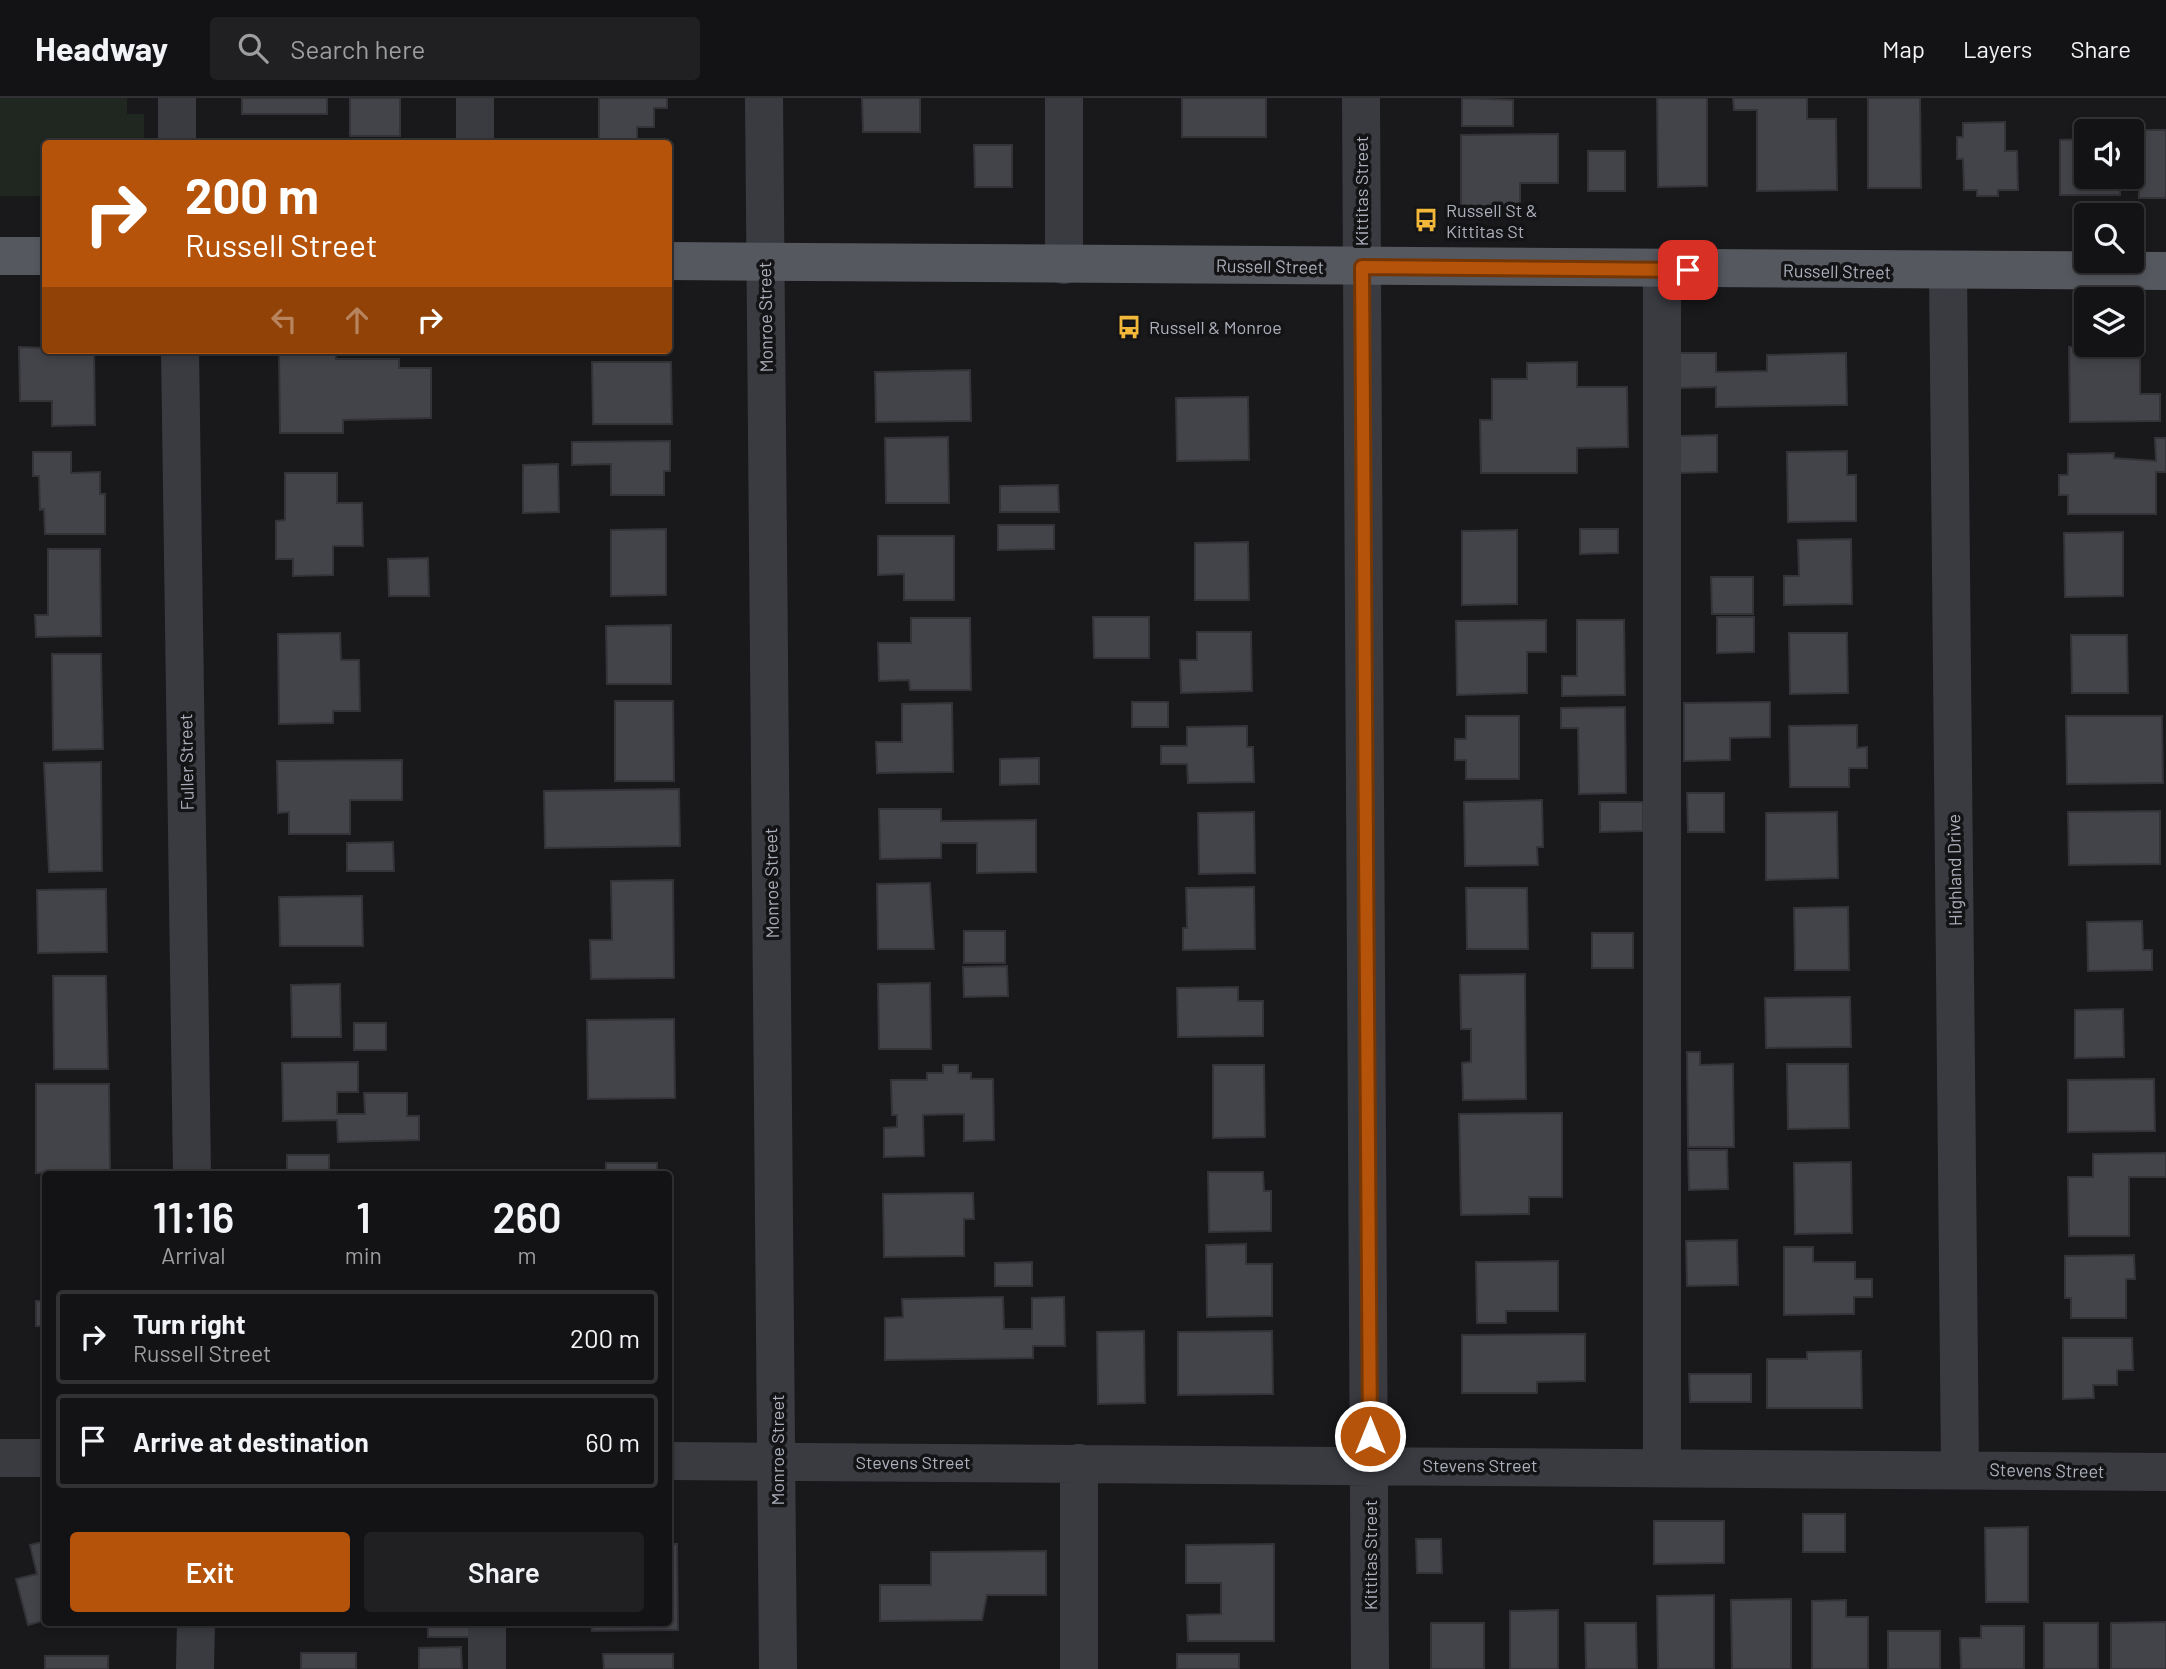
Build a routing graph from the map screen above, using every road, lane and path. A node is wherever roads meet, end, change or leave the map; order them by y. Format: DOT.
graph roads {
  1 [pos="177,98"];
  2 [pos="475,98"];
  3 [pos="764,98"];
  4 [pos="1064,98"];
  5 [pos="1361,98"];
  6 [pos="177,140"];
  7 [pos="475,140"];
  8 [pos="0,256"];
  9 [pos="42,256"];
  10 [pos="672,261"];
  11 [pos="765,262"];
  12 [pos="1064,265"];
  13 [pos="1362,267"];
  14 [pos="1662,269"];
  15 [pos="2166,271"];
  16 [pos="1948,272"];
  17 [pos="180,354"];
  18 [pos="192,1171"];
  19 [pos="0,1458"];
  20 [pos="42,1458"];
  21 [pos="672,1461"];
  22 [pos="777,1462"];
  23 [pos="1079,1463"];
  24 [pos="1370,1464"];
  25 [pos="1662,1466"];
  26 [pos="1960,1469"];
  27 [pos="2166,1472"];
  28 [pos="196,1626"];
  29 [pos="487,1626"];
  30 [pos="195,1669"];
  31 [pos="487,1669"];
  32 [pos="778,1669"];
  33 [pos="1079,1669"];
  34 [pos="1370,1669"];
  1 -- 6 [label="street"];
  2 -- 7 [label="street"];
  3 -- 11 [label="street, Monroe Street"];
  4 -- 12 [label="street"];
  5 -- 13 [label="street, Kittitas Street"];
  8 -- 9 [label="main road"];
  10 -- 11 [label="main road, Russell Street"];
  11 -- 12 [label="main road, Russell Street"];
  11 -- 22 [label="street, Monroe Street"];
  12 -- 13 [label="main road, Russell Street"];
  13 -- 14 [label="main road, Russell Street"];
  13 -- 24 [label="street, Kittitas Street"];
  14 -- 16 [label="main road, Russell Street"];
  14 -- 25 [label="street"];
  15 -- 16 [label="main road, Russell Street"];
  16 -- 26 [label="street, Highland Drive"];
  17 -- 18 [label="street, Fuller Street"];
  19 -- 20 [label="street"];
  21 -- 22 [label="street, Stevens Street"];
  22 -- 23 [label="street, Stevens Street"];
  22 -- 32 [label="street, Monroe Street"];
  23 -- 24 [label="street, Stevens Street"];
  23 -- 33 [label="street"];
  24 -- 25 [label="street, Stevens Street"];
  24 -- 34 [label="street, Kittitas Street"];
  25 -- 26 [label="street, Stevens Street"];
  26 -- 27 [label="street, Stevens Street"];
  28 -- 30 [label="street"];
  29 -- 31 [label="street"];
}
